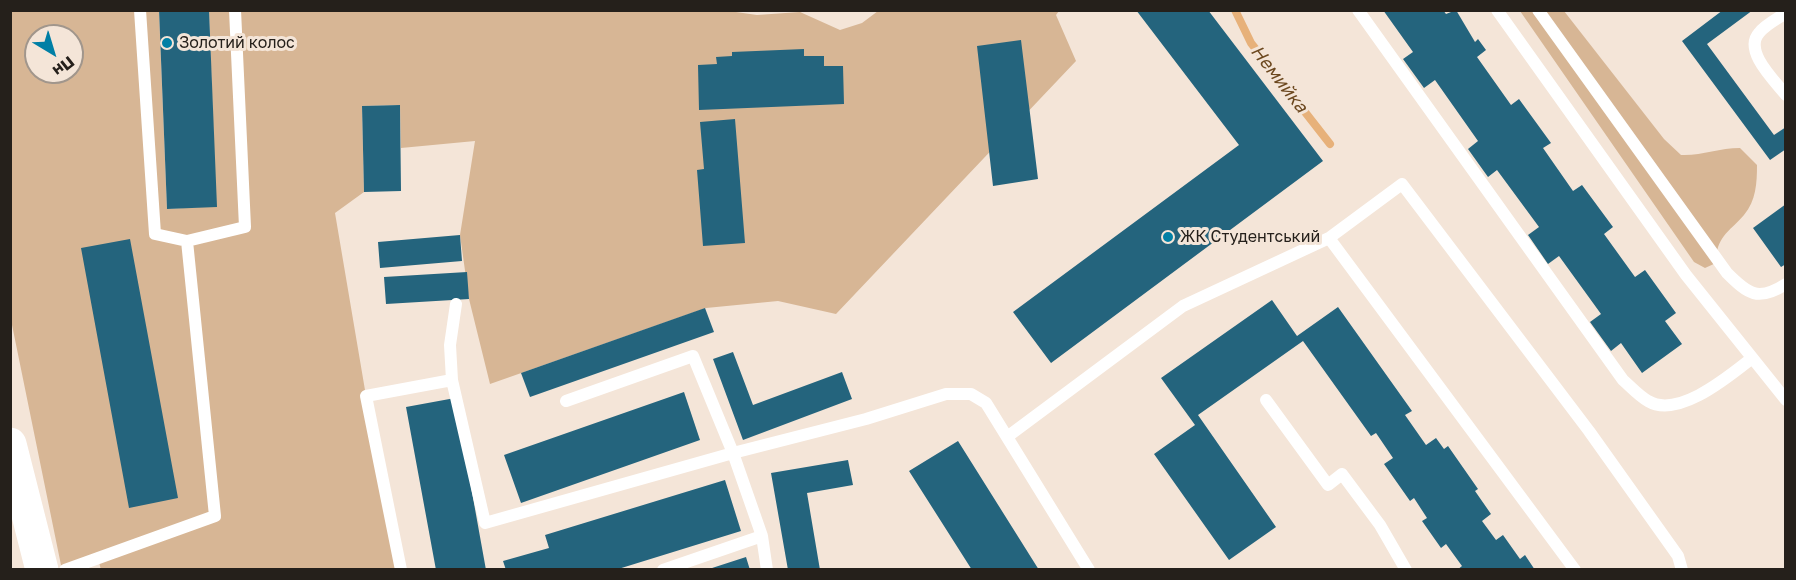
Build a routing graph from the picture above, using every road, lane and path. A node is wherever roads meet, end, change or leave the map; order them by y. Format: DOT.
graph roads {
  1 [pos="140,10"];
  2 [pos="235,10"];
  3 [pos="1358,10"];
  4 [pos="1497,10"];
  5 [pos="1538,10"];
  6 [pos="1785,13"];
  7 [pos="1785,95"];
  8 [pos="1329,238"];
  9 [pos="187,241"];
  10 [pos="1785,284"];
  11 [pos="456,304"];
  12 [pos="1751,359"];
  13 [pos="452,380"];
  14 [pos="1266,400"];
  15 [pos="1785,400"];
  16 [pos="566,401"];
  17 [pos="1007,437"];
  18 [pos="10,444"];
  19 [pos="733,453"];
  20 [pos="762,536"];
  21 [pos="42,570"];
  22 [pos="65,570"];
  23 [pos="401,570"];
  24 [pos="663,570"];
  25 [pos="767,570"];
  26 [pos="1089,570"];
  27 [pos="1406,570"];
  28 [pos="1575,570"];
  29 [pos="1682,570"];
  1 -- 9 [label="lane"];
  2 -- 9 [label="lane"];
  3 -- 12 [label="lane"];
  4 -- 12 [label="lane"];
  5 -- 10 [label="lane"];
  6 -- 7 [label="lane"];
  8 -- 17 [label="lane"];
  8 -- 28 [label="lane"];
  8 -- 29 [label="lane"];
  9 -- 22 [label="lane"];
  11 -- 13 [label="lane"];
  12 -- 15 [label="lane"];
  13 -- 19 [label="lane"];
  13 -- 23 [label="lane"];
  14 -- 27 [label="lane"];
  16 -- 19 [label="lane"];
  17 -- 19 [label="lane"];
  17 -- 26 [label="lane"];
  18 -- 21 [label="main road"];
  19 -- 20 [label="lane"];
  20 -- 24 [label="lane"];
  20 -- 25 [label="lane"];
}
